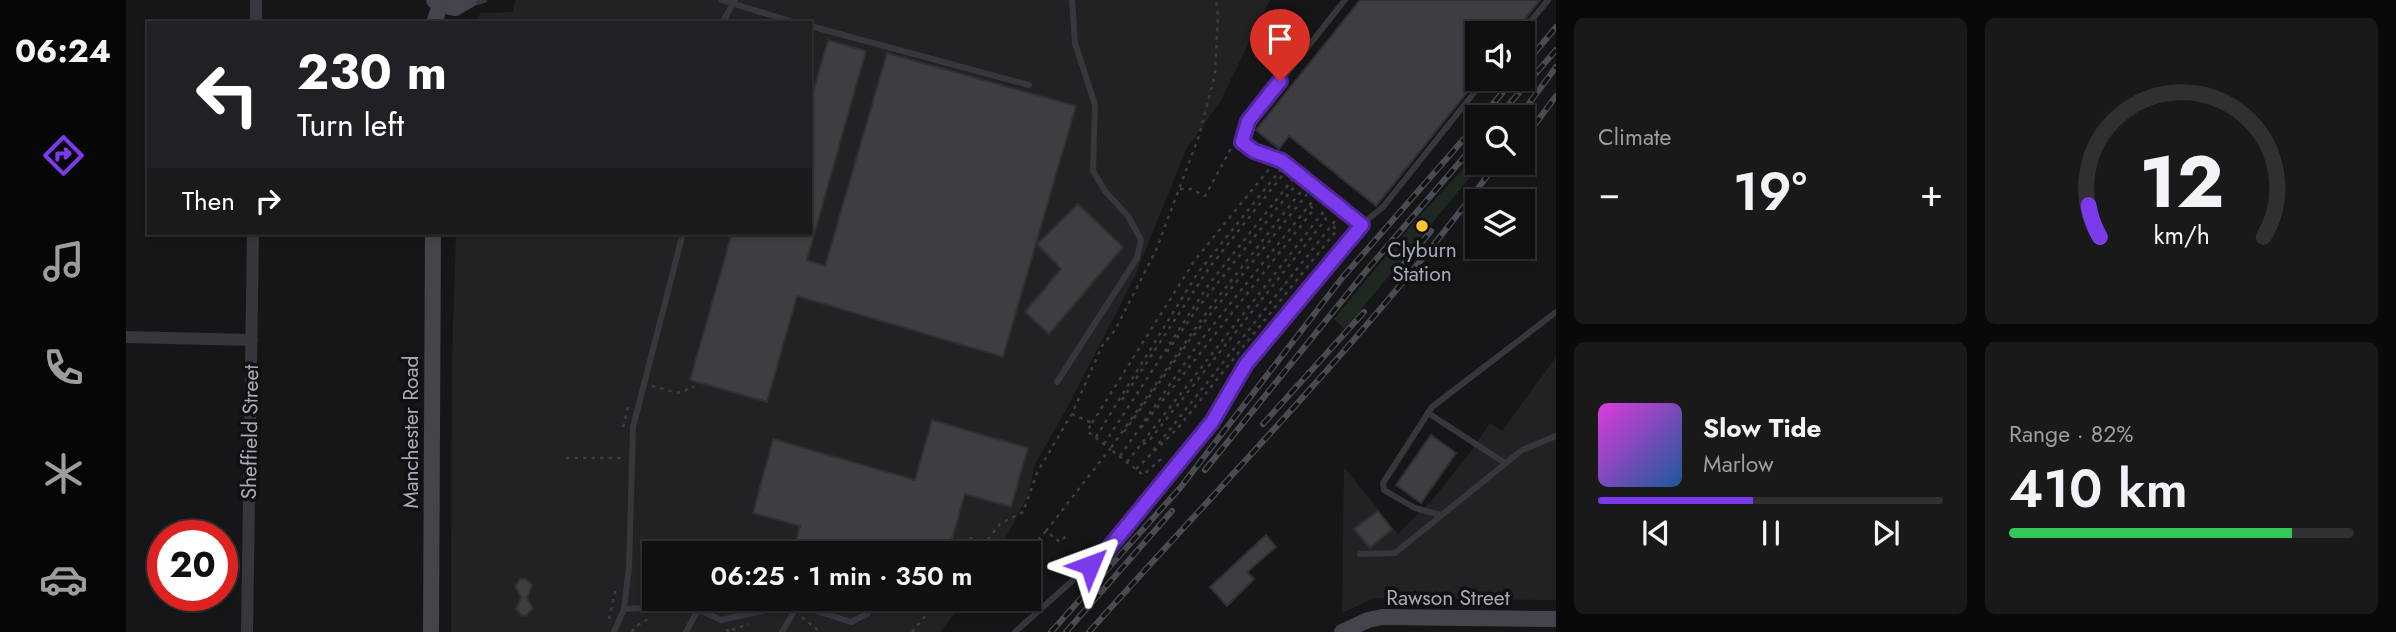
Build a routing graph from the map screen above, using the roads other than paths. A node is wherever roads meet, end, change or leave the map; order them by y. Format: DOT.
graph roads {
  1 [pos="256,0"];
  2 [pos="484,0"];
  3 [pos="720,0"];
  4 [pos="1072,0"];
  5 [pos="1345,0"];
  6 [pos="1548,0"];
  7 [pos="733,2"];
  8 [pos="452,4"];
  9 [pos="256,21"];
  10 [pos="436,21"];
  11 [pos="442,21"];
  12 [pos="723,21"];
  13 [pos="791,21"];
  14 [pos="1531,21"];
  15 [pos="812,27"];
  16 [pos="1029,85"];
  17 [pos="1475,91"];
  18 [pos="1362,225"];
  19 [pos="253,235"];
  20 [pos="433,235"];
  21 [pos="682,235"];
  22 [pos="1556,312"];
  23 [pos="126,337"];
  24 [pos="252,340"];
  25 [pos="1057,382"];
  26 [pos="1428,413"];
  27 [pos="1556,436"];
  28 [pos="1505,463"];
  29 [pos="1441,515"];
  30 [pos="1360,554"];
  31 [pos="642,608"];
  32 [pos="624,609"];
  33 [pos="697,611"];
  34 [pos="704,611"];
  35 [pos="761,611"];
  36 [pos="794,611"];
  37 [pos="809,611"];
  38 [pos="869,611"];
  39 [pos="1556,619"];
  40 [pos="247,632"];
  41 [pos="430,632"];
  42 [pos="614,632"];
  43 [pos="686,632"];
  44 [pos="782,632"];
  45 [pos="1016,632"];
  46 [pos="1342,632"];
  1 -- 9 [label="street"];
  2 -- 8 [label="lane"];
  3 -- 7 [label="lane"];
  4 -- 25 [label="lane"];
  5 -- 18 [label="lane"];
  6 -- 14 [label="lane"];
  7 -- 12 [label="lane"];
  7 -- 13 [label="lane"];
  8 -- 10 [label="main road"];
  8 -- 11 [label="main road"];
  15 -- 16 [label="lane"];
  17 -- 18 [label="lane"];
  18 -- 45 [label="lane"];
  19 -- 24 [label="street, Sheffield Street"];
  20 -- 41 [label="main road, Manchester Road"];
  21 -- 32 [label="lane"];
  22 -- 26 [label="lane"];
  23 -- 24 [label="street"];
  24 -- 40 [label="street, Sheffield Street"];
  26 -- 28 [label="lane"];
  26 -- 29 [label="lane"];
  27 -- 28 [label="lane"];
  28 -- 29 [label="lane"];
  29 -- 30 [label="lane"];
  31 -- 32 [label="lane"];
  32 -- 42 [label="lane"];
  33 -- 43 [label="lane"];
  34 -- 35 [label="lane"];
  36 -- 44 [label="lane"];
  37 -- 38 [label="lane"];
  39 -- 46 [label="main road, Rawson Street"];
}
